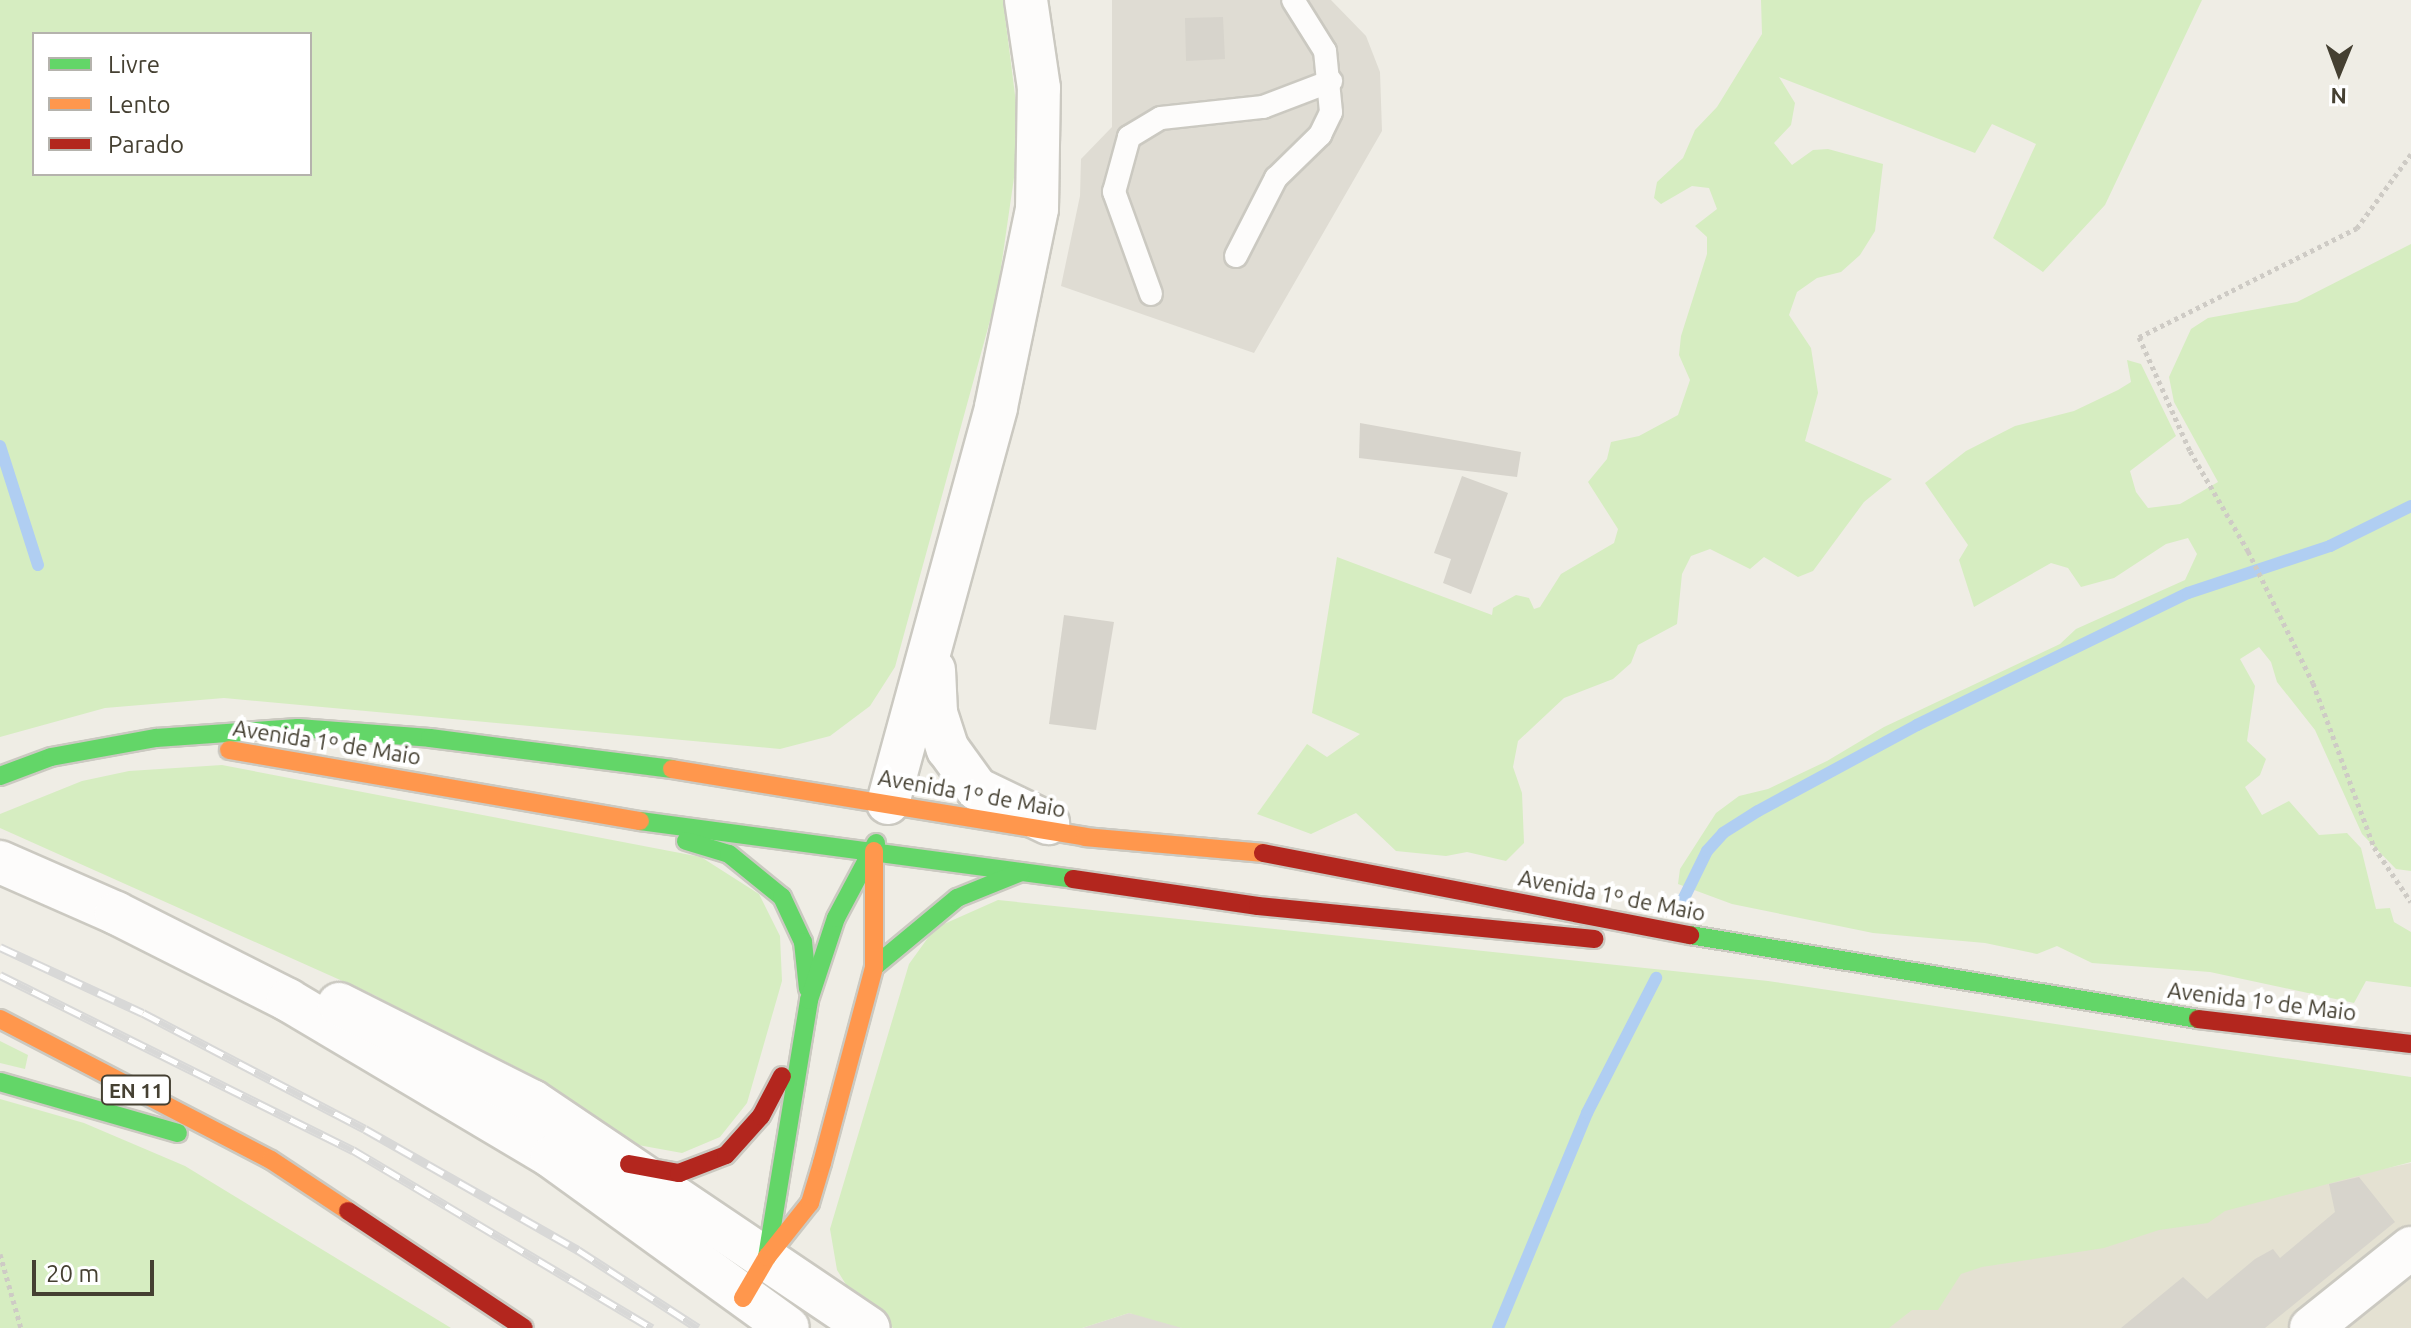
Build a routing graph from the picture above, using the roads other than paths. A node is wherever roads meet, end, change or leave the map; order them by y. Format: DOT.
graph roads {
  1 [pos="1026,0"];
  2 [pos="1293,0"];
  3 [pos="1331,81"];
  4 [pos="1236,256"];
  5 [pos="1151,294"];
  6 [pos="932,648"];
  7 [pos="156,738"];
  8 [pos="0,776"];
  9 [pos="888,803"];
  10 [pos="614,819"];
  11 [pos="1085,837"];
  12 [pos="874,851"];
  13 [pos="0,862"];
  14 [pos="1022,872"];
  15 [pos="116,913"];
  16 [pos="1775,951"];
  17 [pos="874,967"];
  18 [pos="809,1000"];
  19 [pos="0,1019"];
  20 [pos="2411,1044"];
  21 [pos="798,1045"];
  22 [pos="0,1082"];
  23 [pos="271,1160"];
  24 [pos="629,1164"];
  25 [pos="2411,1248"];
  26 [pos="767,1257"];
  27 [pos="743,1298"];
  28 [pos="524,1328"];
  29 [pos="788,1328"];
  30 [pos="869,1328"];
  31 [pos="2311,1328"];
  1 -- 6 [label="street"];
  2 -- 3 [label="lane"];
  3 -- 4 [label="lane"];
  3 -- 5 [label="lane"];
  6 -- 9 [label="street"];
  6 -- 11 [label="street"];
  7 -- 8 [label="main road, Avenida 1º de Maio"];
  7 -- 9 [label="main road, Avenida 1º de Maio"];
  7 -- 10 [label="main road, Avenida 1º de Maio"];
  9 -- 11 [label="main road, Avenida 1º de Maio"];
  9 -- 12 [label="main road"];
  10 -- 12 [label="main road, Avenida 1º de Maio"];
  10 -- 18 [label="main road"];
  11 -- 16 [label="main road, Avenida 1º de Maio"];
  12 -- 14 [label="main road, Avenida 1º de Maio"];
  12 -- 17 [label="main road"];
  12 -- 18 [label="main road"];
  13 -- 15 [label="street"];
  14 -- 16 [label="main road, Avenida 1º de Maio"];
  14 -- 17 [label="main road"];
  15 -- 24 [label="street"];
  15 -- 27 [label="street"];
  16 -- 20 [label="main road, Avenida 1º de Maio"];
  17 -- 26 [label="main road"];
  18 -- 21 [label="main road"];
  19 -- 23 [label="main road, EN 11"];
  21 -- 24 [label="main road"];
  21 -- 26 [label="main road"];
  22 -- 23 [label="main road, EN 11"];
  23 -- 28 [label="main road, EN 11"];
  24 -- 26 [label="street"];
  25 -- 31 [label="street"];
  26 -- 27 [label="main road"];
  26 -- 30 [label="street"];
  27 -- 29 [label="street"];
}
